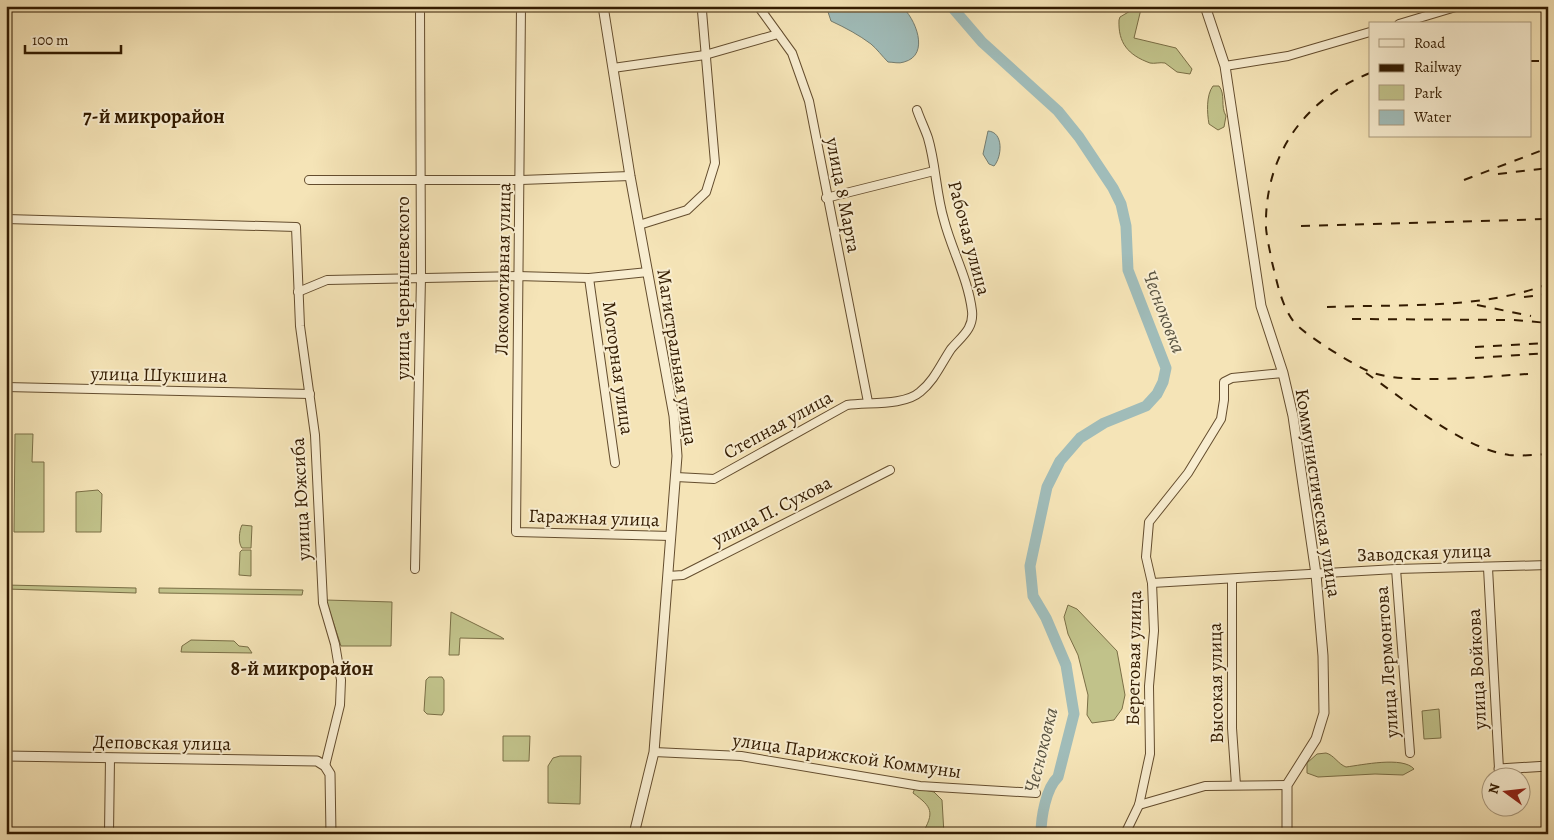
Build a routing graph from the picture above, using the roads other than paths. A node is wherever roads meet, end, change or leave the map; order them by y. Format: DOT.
graph roads {
  1 [pos="420,6"];
  2 [pos="521,6"];
  3 [pos="603,6"];
  4 [pos="758,6"];
  5 [pos="1205,6"];
  6 [pos="1459,6"];
  7 [pos="702,11"];
  8 [pos="1406,22"];
  9 [pos="1369,32"];
  10 [pos="778,34"];
  11 [pos="705,55"];
  12 [pos="1225,66"];
  13 [pos="613,68"];
  14 [pos="916,110"];
  15 [pos="934,171"];
  16 [pos="630,176"];
  17 [pos="309,180"];
  18 [pos="420,180"];
  19 [pos="521,180"];
  20 [pos="826,198"];
  21 [pos="6,219"];
  22 [pos="639,225"];
  23 [pos="648,272"];
  24 [pos="517,276"];
  25 [pos="421,277"];
  26 [pos="589,278"];
  27 [pos="298,292"];
  28 [pos="1283,373"];
  29 [pos="6,387"];
  30 [pos="310,394"];
  31 [pos="868,402"];
  32 [pos="615,463"];
  33 [pos="890,470"];
  34 [pos="676,477"];
  35 [pos="516,532"];
  36 [pos="671,536"];
  37 [pos="1548,565"];
  38 [pos="1488,568"];
  39 [pos="415,569"];
  40 [pos="1396,569"];
  41 [pos="1316,574"];
  42 [pos="668,576"];
  43 [pos="1232,580"];
  44 [pos="1152,583"];
  45 [pos="654,752"];
  46 [pos="1410,753"];
  47 [pos="6,756"];
  48 [pos="110,758"];
  49 [pos="321,764"];
  50 [pos="1548,766"];
  51 [pos="1499,768"];
  52 [pos="1515,768"];
  53 [pos="1287,784"];
  54 [pos="1236,785"];
  55 [pos="1036,793"];
  56 [pos="1139,805"];
  57 [pos="109,834"];
  58 [pos="331,834"];
  59 [pos="634,834"];
  60 [pos="1126,834"];
  61 [pos="1287,834"];
  1 -- 18 [label="street, улица Чернышевского"];
  2 -- 19 [label="street, Локомотивная улица"];
  3 -- 13 [label="street, Магистральная улица"];
  4 -- 10 [label="street, улица 8 Марта"];
  5 -- 12 [label="street, Коммунистическая улица"];
  6 -- 8 [label="street"];
  7 -- 11 [label="street"];
  9 -- 12 [label="street"];
  10 -- 11 [label="street"];
  10 -- 20 [label="street, улица 8 Марта"];
  11 -- 13 [label="street"];
  11 -- 22 [label="street"];
  12 -- 28 [label="street, Коммунистическая улица"];
  13 -- 16 [label="street, Магистральная улица"];
  14 -- 15 [label="street, Рабочая улица"];
  15 -- 20 [label="street, Рабочая улица"];
  15 -- 31 [label="street, Рабочая улица"];
  16 -- 19 [label="street"];
  16 -- 22 [label="street, Магистральная улица"];
  17 -- 18 [label="street"];
  18 -- 19 [label="street"];
  18 -- 25 [label="street, улица Чернышевского"];
  19 -- 24 [label="street, Локомотивная улица"];
  20 -- 31 [label="street, улица 8 Марта"];
  21 -- 27 [label="street, улица Южсиба"];
  22 -- 23 [label="street, Магистральная улица"];
  23 -- 26 [label="street"];
  23 -- 34 [label="street, Магистральная улица"];
  24 -- 25 [label="street"];
  24 -- 26 [label="street"];
  24 -- 35 [label="street, Локомотивная улица"];
  25 -- 27 [label="street"];
  25 -- 39 [label="street, улица Чернышевского"];
  26 -- 32 [label="street, Моторная улица"];
  27 -- 30 [label="street, улица Южсиба"];
  28 -- 41 [label="street, Коммунистическая улица"];
  28 -- 44 [label="street, Береговая улица"];
  29 -- 30 [label="street, улица Шукшина"];
  30 -- 49 [label="street, улица Южсиба"];
  31 -- 34 [label="street, Степная улица"];
  33 -- 42 [label="street, улица П. Сухова"];
  34 -- 36 [label="street, Магистральная улица"];
  35 -- 36 [label="street, Гаражная улица"];
  36 -- 42 [label="street, Магистральная улица"];
  37 -- 38 [label="street, Заводская улица"];
  38 -- 40 [label="street, Заводская улица"];
  38 -- 51 [label="street, улица Войкова"];
  40 -- 41 [label="street, Заводская улица"];
  40 -- 46 [label="street, улица Лермонтова"];
  41 -- 43 [label="street, Заводская улица"];
  41 -- 53 [label="street, Коммунистическая улица"];
  42 -- 45 [label="street, Магистральная улица"];
  43 -- 44 [label="street, Заводская улица"];
  43 -- 54 [label="street, Высокая улица"];
  44 -- 56 [label="street, Береговая улица"];
  45 -- 55 [label="street, улица Парижской Коммуны"];
  45 -- 59 [label="street, Магистральная улица"];
  47 -- 48 [label="street, Деповская улица"];
  48 -- 49 [label="street, Деповская улица"];
  48 -- 57 [label="street"];
  49 -- 58 [label="street"];
  50 -- 52 [label="street"];
  53 -- 54 [label="street"];
  53 -- 61 [label="street"];
  54 -- 56 [label="street"];
  56 -- 60 [label="street, Береговая улица"];
}
